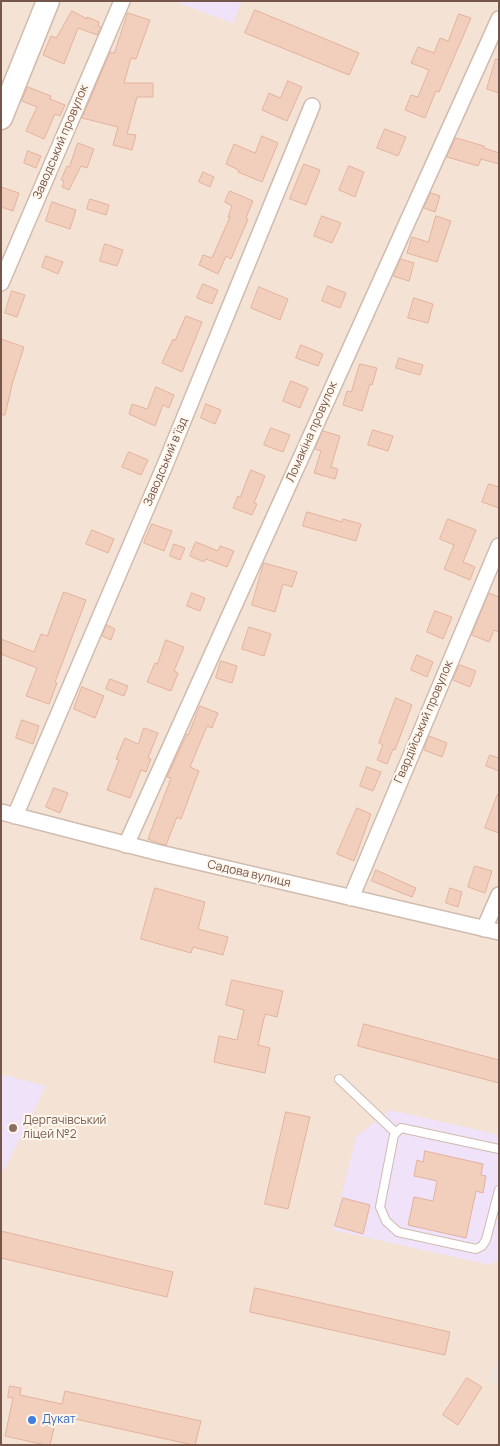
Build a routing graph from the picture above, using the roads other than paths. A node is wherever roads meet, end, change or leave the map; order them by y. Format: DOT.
graph roads {
  1 [pos="48,1"];
  2 [pos="122,1"];
  3 [pos="499,18"];
  4 [pos="312,106"];
  5 [pos="1,118"];
  6 [pos="1,283"];
  7 [pos="499,546"];
  8 [pos="8,814"];
  9 [pos="126,845"];
  10 [pos="499,895"];
  11 [pos="351,898"];
  12 [pos="492,930"];
  13 [pos="339,1079"];
  14 [pos="396,1133"];
  15 [pos="499,1149"];
  16 [pos="499,1190"];
  1 -- 5 [label="street"];
  2 -- 6 [label="street, Заводський провулок"];
  3 -- 9 [label="street, Ломакіна провулок"];
  4 -- 8 [label="street, Заводський в’їзд"];
  7 -- 11 [label="street, Гвардійський провулок"];
  8 -- 9 [label="street, Садова вулиця"];
  9 -- 11 [label="street, Садова вулиця"];
  10 -- 12 [label="street"];
  11 -- 12 [label="street, Садова вулиця"];
  13 -- 14 [label="lane"];
  14 -- 15 [label="lane"];
  14 -- 16 [label="lane"];
}
